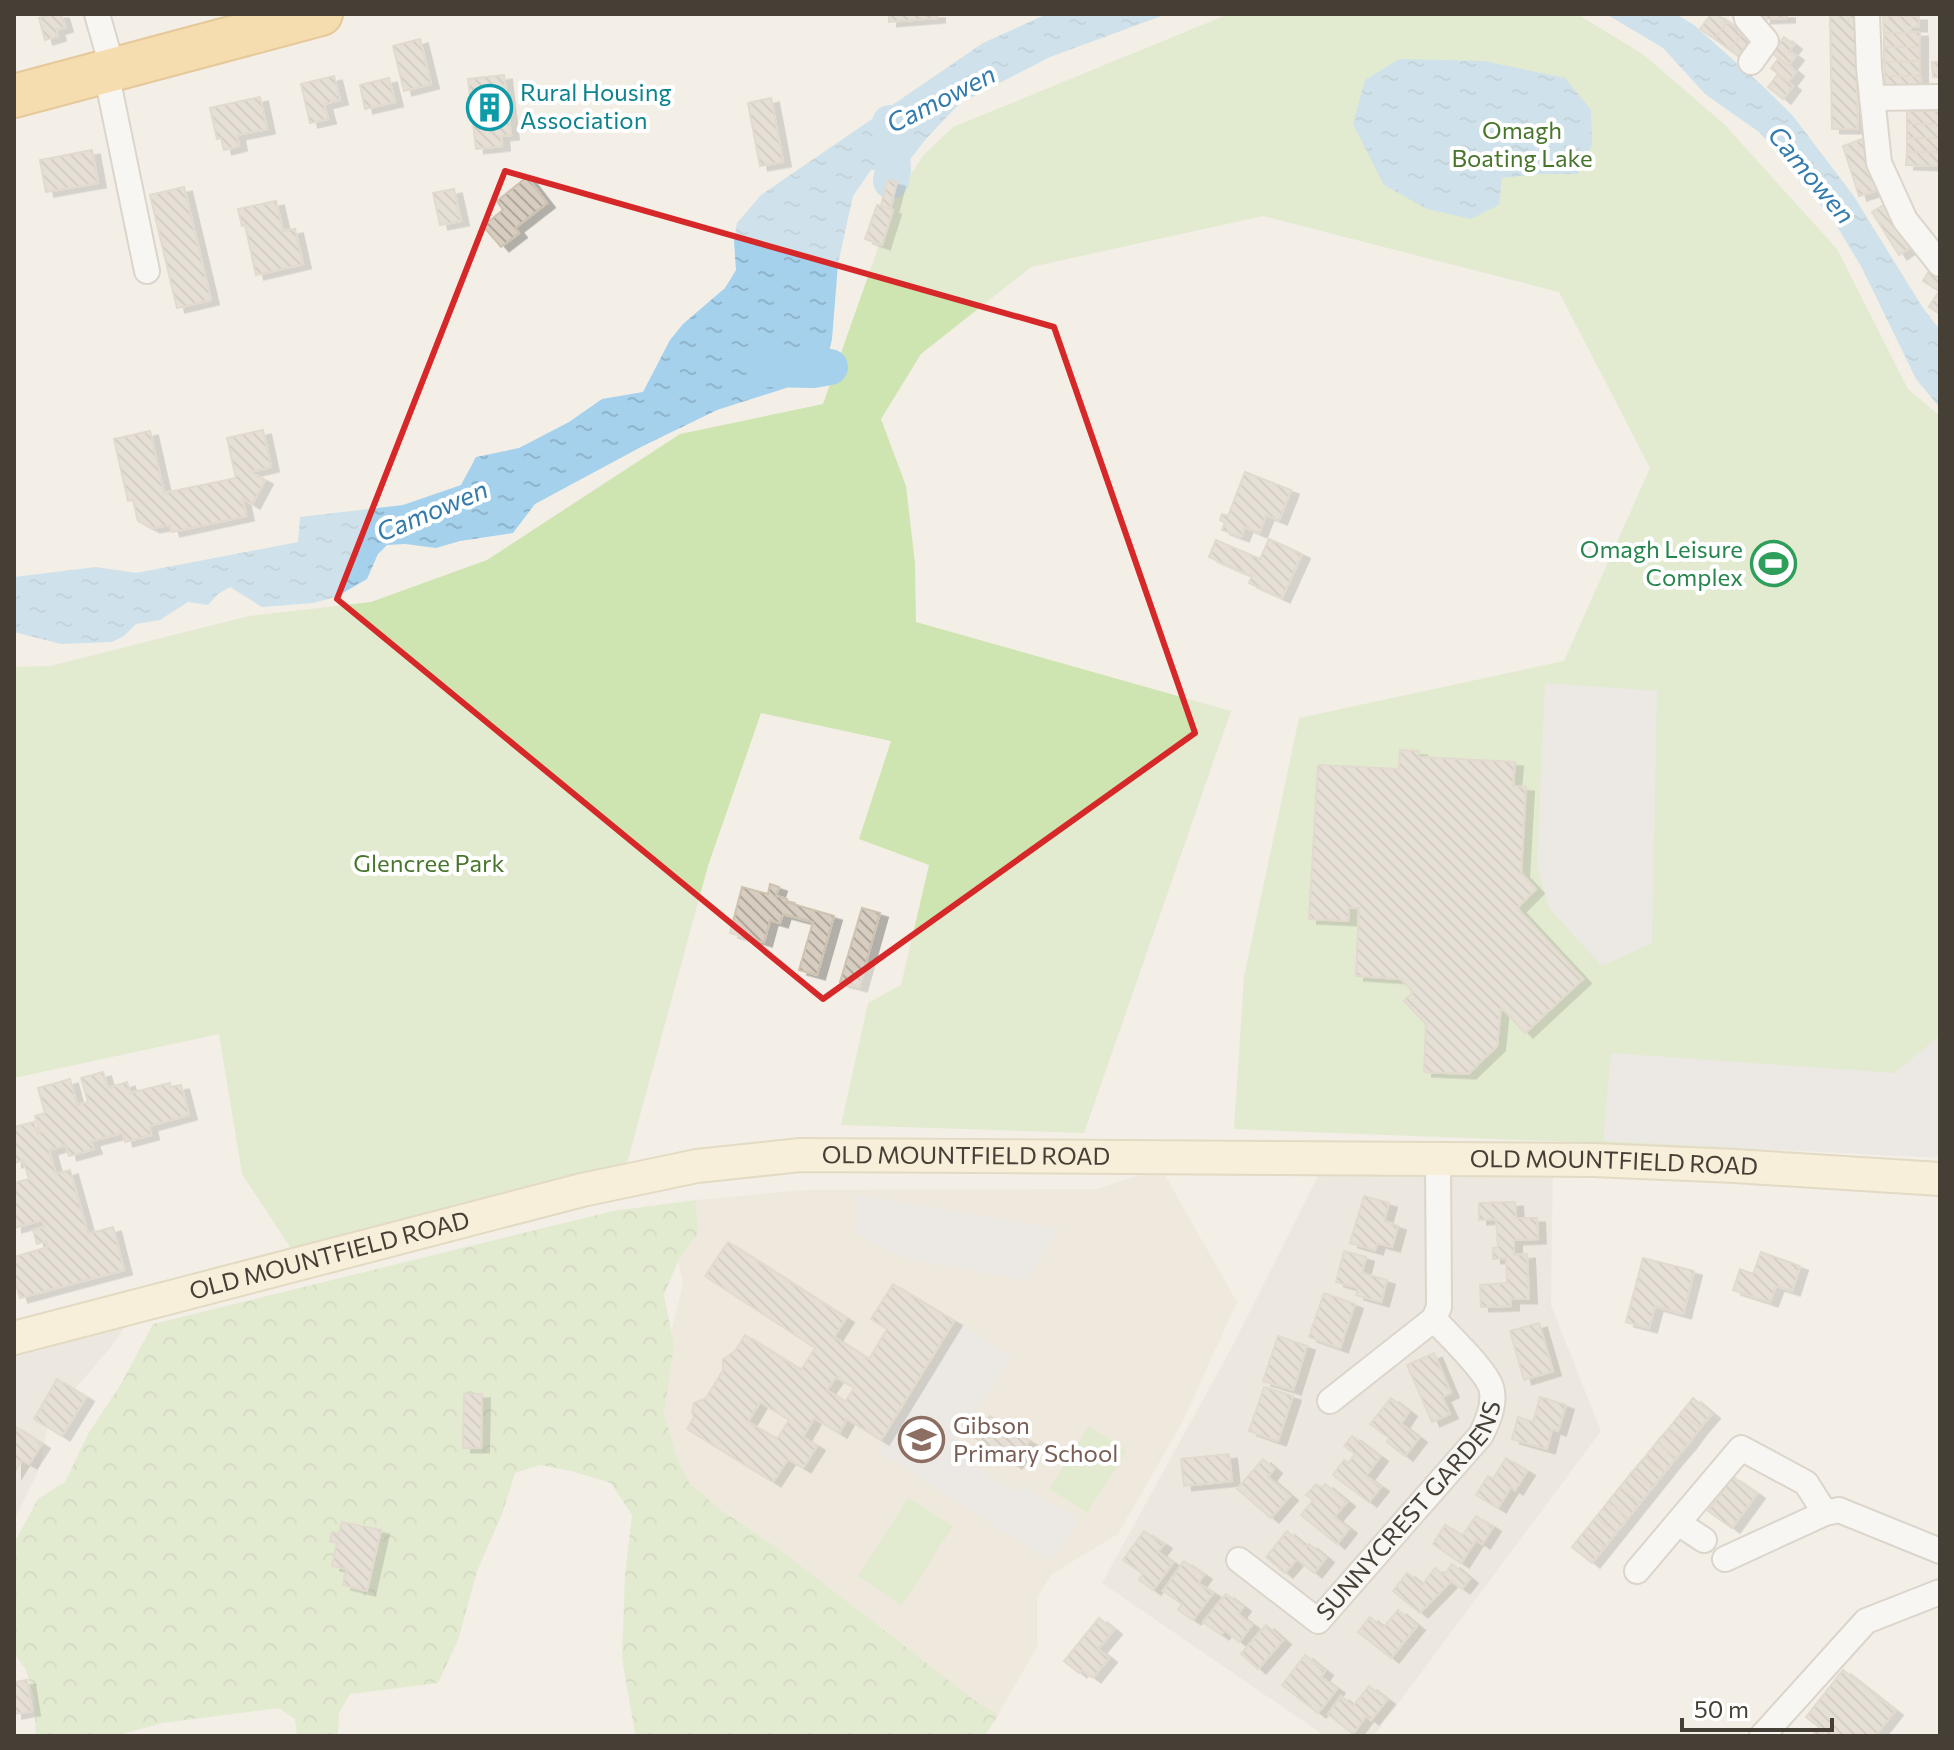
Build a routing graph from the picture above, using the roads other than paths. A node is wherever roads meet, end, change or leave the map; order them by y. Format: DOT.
graph roads {
  1 [pos="97,14"];
  2 [pos="321,14"];
  3 [pos="1746,14"];
  4 [pos="1867,14"];
  5 [pos="1751,62"];
  6 [pos="110,71"];
  7 [pos="14,96"];
  8 [pos="1940,97"];
  9 [pos="1872,98"];
  10 [pos="1940,264"];
  11 [pos="147,271"];
  12 [pos="1438,1160"];
  13 [pos="1940,1179"];
  14 [pos="1434,1319"];
  15 [pos="14,1338"];
  16 [pos="1330,1401"];
  17 [pos="1825,1513"];
  18 [pos="1678,1523"];
  19 [pos="1704,1540"];
  20 [pos="1940,1551"];
  21 [pos="1725,1559"];
  22 [pos="1239,1560"];
  23 [pos="1637,1571"];
  24 [pos="1940,1592"];
  25 [pos="1762,1736"];
  1 -- 6 [label="street"];
  2 -- 6 [label="highway"];
  3 -- 5 [label="street"];
  4 -- 9 [label="street"];
  6 -- 7 [label="highway"];
  6 -- 11 [label="street"];
  8 -- 9 [label="street"];
  9 -- 10 [label="street"];
  12 -- 13 [label="street, OLD MOUNTFIELD ROAD"];
  12 -- 14 [label="street"];
  12 -- 15 [label="street, OLD MOUNTFIELD ROAD"];
  14 -- 16 [label="street"];
  14 -- 22 [label="street, SUNNYCREST GARDENS"];
  17 -- 18 [label="street"];
  17 -- 20 [label="street"];
  17 -- 21 [label="street"];
  18 -- 19 [label="street"];
  18 -- 23 [label="street"];
  24 -- 25 [label="street"];
}
